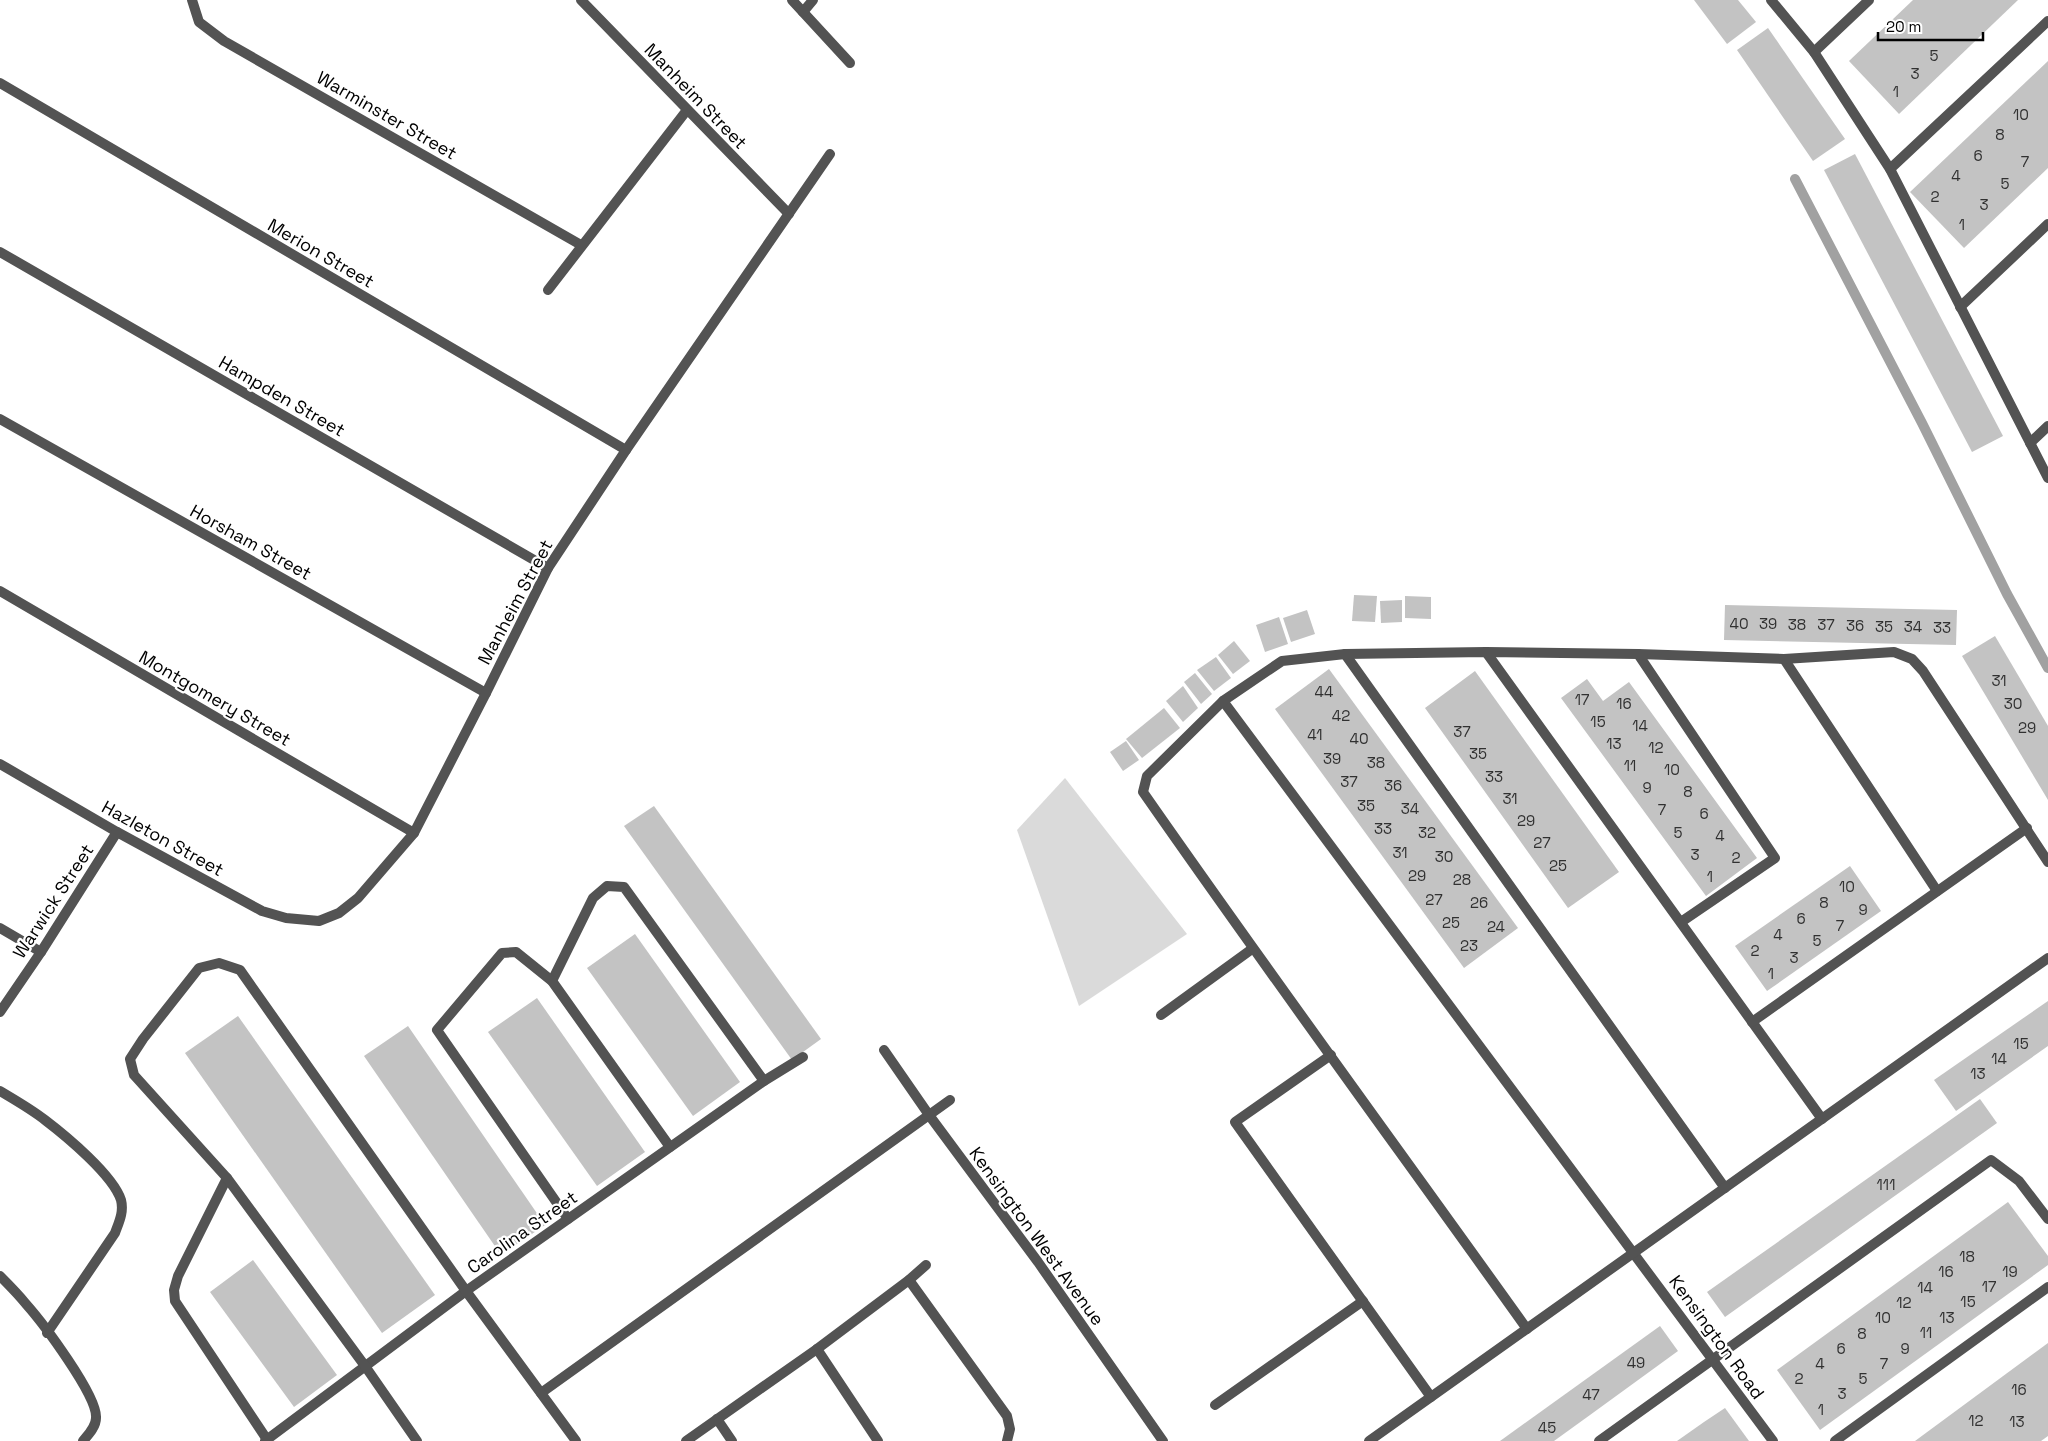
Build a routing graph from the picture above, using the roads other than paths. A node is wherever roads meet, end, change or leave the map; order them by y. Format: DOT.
graph roads {
  1 [pos="192,0"];
  2 [pos="581,0"];
  3 [pos="792,0"];
  4 [pos="813,0"];
  5 [pos="1771,0"];
  6 [pos="1869,0"];
  7 [pos="802,12"];
  8 [pos="2048,21"];
  9 [pos="1814,52"];
  10 [pos="850,63"];
  11 [pos="0,83"];
  12 [pos="687,110"];
  13 [pos="830,154"];
  14 [pos="1890,169"];
  15 [pos="789,214"];
  16 [pos="2048,224"];
  17 [pos="581,245"];
  18 [pos="0,252"];
  19 [pos="548,290"];
  20 [pos="1960,307"];
  21 [pos="0,419"];
  22 [pos="2048,426"];
  23 [pos="2030,443"];
  24 [pos="626,450"];
  25 [pos="2048,478"];
  26 [pos="548,568"];
  27 [pos="0,591"];
  28 [pos="1486,652"];
  29 [pos="1345,654"];
  30 [pos="1638,654"];
  31 [pos="1784,659"];
  32 [pos="486,693"];
  33 [pos="1223,701"];
  34 [pos="0,764"];
  35 [pos="2026,828"];
  36 [pos="117,832"];
  37 [pos="414,833"];
  38 [pos="2048,862"];
  39 [pos="1937,891"];
  40 [pos="319,922"];
  41 [pos="1681,922"];
  42 [pos="0,928"];
  43 [pos="1252,949"];
  44 [pos="41,952"];
  45 [pos="2048,958"];
  46 [pos="552,981"];
  47 [pos="0,1012"];
  48 [pos="1161,1016"];
  49 [pos="1752,1022"];
  50 [pos="884,1050"];
  51 [pos="1331,1054"];
  52 [pos="803,1057"];
  53 [pos="764,1081"];
  54 [pos="0,1091"];
  55 [pos="950,1100"];
  56 [pos="929,1115"];
  57 [pos="1822,1119"];
  58 [pos="670,1147"];
  59 [pos="227,1178"];
  60 [pos="1725,1188"];
  61 [pos="2048,1218"];
  62 [pos="568,1219"];
  63 [pos="1634,1253"];
  64 [pos="926,1265"];
  65 [pos="0,1276"];
  66 [pos="909,1280"];
  67 [pos="2048,1287"];
  68 [pos="466,1291"];
  69 [pos="1363,1300"];
  70 [pos="1527,1328"];
  71 [pos="47,1333"];
  72 [pos="817,1349"];
  73 [pos="1713,1358"];
  74 [pos="365,1366"];
  75 [pos="541,1393"];
  76 [pos="1432,1396"];
  77 [pos="1215,1405"];
  78 [pos="717,1420"];
  79 [pos="266,1440"];
  80 [pos="83,1441"];
  81 [pos="417,1441"];
  82 [pos="576,1441"];
  83 [pos="686,1441"];
  84 [pos="732,1441"];
  85 [pos="878,1441"];
  86 [pos="1007,1441"];
  87 [pos="1162,1441"];
  88 [pos="1369,1441"];
  89 [pos="1599,1441"];
  90 [pos="1773,1441"];
  91 [pos="1835,1441"];
  1 -- 17 [label="street, Warminster Street"];
  2 -- 12 [label="street, Manheim Street"];
  3 -- 7 [label="street"];
  4 -- 7 [label="street"];
  5 -- 9 [label="street"];
  6 -- 9 [label="street"];
  7 -- 10 [label="street"];
  8 -- 14 [label="street"];
  9 -- 14 [label="street"];
  11 -- 24 [label="street, Merion Street"];
  12 -- 15 [label="street, Manheim Street"];
  12 -- 17 [label="street"];
  13 -- 15 [label="street, Manheim Street"];
  14 -- 20 [label="street"];
  15 -- 24 [label="street, Manheim Street"];
  16 -- 20 [label="street"];
  17 -- 19 [label="street"];
  18 -- 26 [label="street, Hampden Street"];
  20 -- 23 [label="street"];
  21 -- 32 [label="street, Horsham Street"];
  22 -- 23 [label="street"];
  23 -- 25 [label="street"];
  24 -- 26 [label="street, Manheim Street"];
  26 -- 32 [label="street, Manheim Street"];
  27 -- 37 [label="street, Montgomery Street"];
  28 -- 29 [label="street"];
  28 -- 30 [label="street"];
  28 -- 41 [label="street"];
  29 -- 33 [label="street"];
  29 -- 60 [label="street"];
  30 -- 31 [label="street"];
  30 -- 41 [label="street"];
  31 -- 35 [label="street"];
  31 -- 39 [label="street"];
  32 -- 37 [label="street, Manheim Street"];
  33 -- 43 [label="street"];
  33 -- 63 [label="street, Kensington Road"];
  34 -- 36 [label="street, Hazleton Street"];
  35 -- 38 [label="street"];
  35 -- 39 [label="street"];
  36 -- 40 [label="street, Hazleton Street"];
  36 -- 44 [label="street, Warwick Street"];
  37 -- 40 [label="street, Manheim Street"];
  39 -- 49 [label="street"];
  41 -- 49 [label="street"];
  42 -- 44 [label="street"];
  43 -- 48 [label="street"];
  43 -- 51 [label="street"];
  44 -- 47 [label="street, Warwick Street"];
  45 -- 57 [label="street"];
  46 -- 53 [label="street"];
  46 -- 58 [label="street"];
  46 -- 62 [label="street"];
  49 -- 57 [label="street"];
  50 -- 56 [label="street, Kensington West Avenue"];
  51 -- 69 [label="street"];
  51 -- 70 [label="street"];
  52 -- 53 [label="street, Carolina Street"];
  53 -- 58 [label="street, Carolina Street"];
  54 -- 71 [label="street"];
  55 -- 56 [label="street"];
  56 -- 75 [label="street"];
  56 -- 87 [label="street, Kensington West Avenue"];
  57 -- 60 [label="street"];
  58 -- 62 [label="street, Carolina Street"];
  59 -- 68 [label="street"];
  59 -- 74 [label="street"];
  59 -- 79 [label="street"];
  60 -- 63 [label="street"];
  61 -- 73 [label="street"];
  62 -- 68 [label="street, Carolina Street"];
  63 -- 70 [label="street"];
  63 -- 73 [label="street, Kensington Road"];
  64 -- 66 [label="street"];
  65 -- 71 [label="street"];
  66 -- 72 [label="street"];
  66 -- 86 [label="street"];
  67 -- 91 [label="street"];
  68 -- 74 [label="street, Carolina Street"];
  68 -- 75 [label="street"];
  69 -- 76 [label="street"];
  69 -- 77 [label="street"];
  70 -- 76 [label="street"];
  71 -- 80 [label="street"];
  72 -- 78 [label="street"];
  72 -- 85 [label="street"];
  73 -- 89 [label="street"];
  73 -- 90 [label="street, Kensington Road"];
  74 -- 79 [label="street, Carolina Street"];
  74 -- 81 [label="street"];
  75 -- 82 [label="street"];
  76 -- 88 [label="street"];
  78 -- 83 [label="street"];
  78 -- 84 [label="street"];
}
